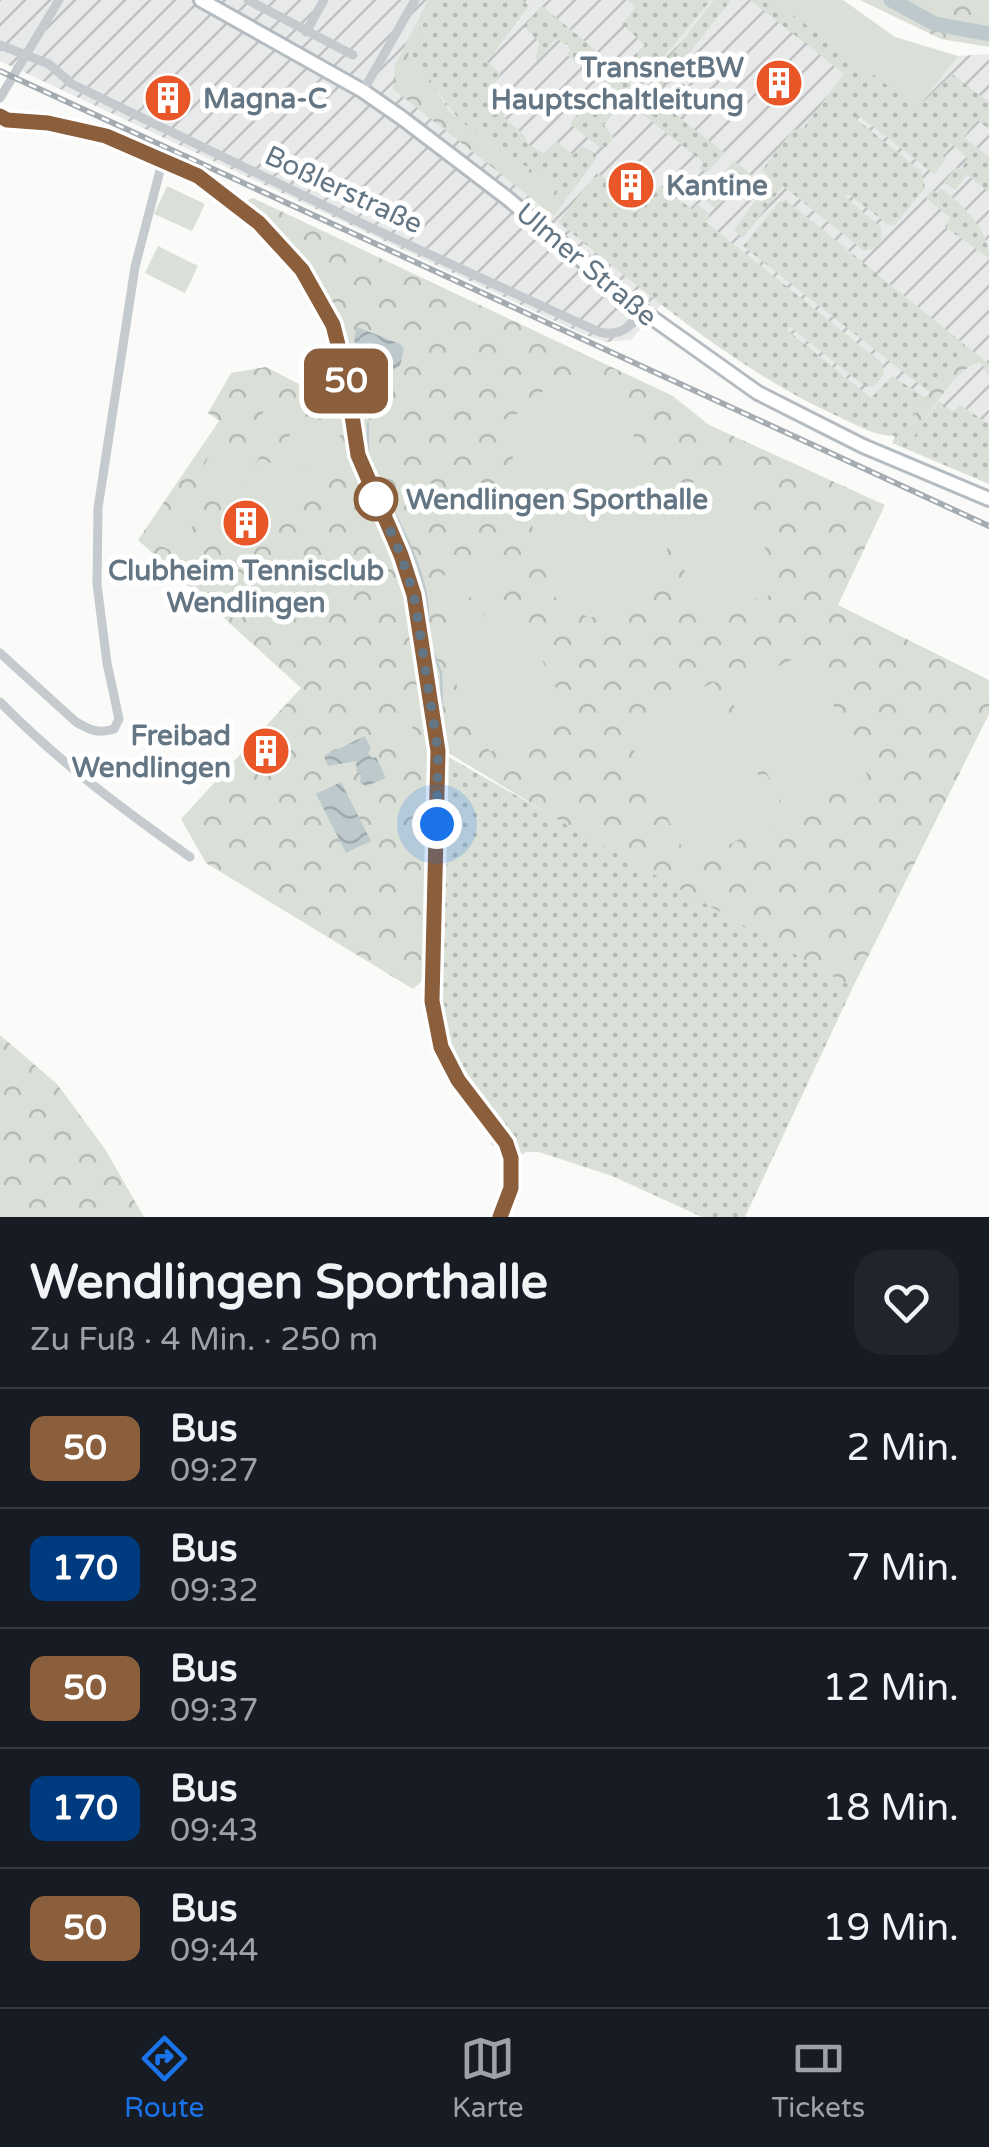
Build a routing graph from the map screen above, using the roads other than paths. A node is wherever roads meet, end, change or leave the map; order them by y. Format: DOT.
graph roads {
  1 [pos="60,0"];
  2 [pos="201,0"];
  3 [pos="248,0"];
  4 [pos="324,0"];
  5 [pos="416,0"];
  6 [pos="306,32"];
  7 [pos="0,45"];
  8 [pos="28,54"];
  9 [pos="353,55"];
  10 [pos="363,91"];
  11 [pos="0,98"];
  12 [pos="0,116"];
  13 [pos="163,158"];
  14 [pos="644,312"];
  15 [pos="989,499"];
  16 [pos="0,653"];
  17 [pos="0,702"];
  18 [pos="190,857"];
  19 [pos="500,1217"];
  1 -- 8 [label="street"];
  2 -- 10 [label="main road, Ulmer Straße"];
  3 -- 6 [label="street"];
  4 -- 6 [label="street"];
  5 -- 10 [label="street"];
  6 -- 9 [label="street"];
  7 -- 8 [label="street, Boßlerstraße"];
  8 -- 11 [label="street"];
  8 -- 14 [label="street, Boßlerstraße"];
  10 -- 14 [label="main road, Ulmer Straße"];
  12 -- 13 [label="street"];
  13 -- 16 [label="street"];
  13 -- 19 [label="street"];
  14 -- 15 [label="main road, Ulmer Straße"];
  17 -- 18 [label="street"];
}
